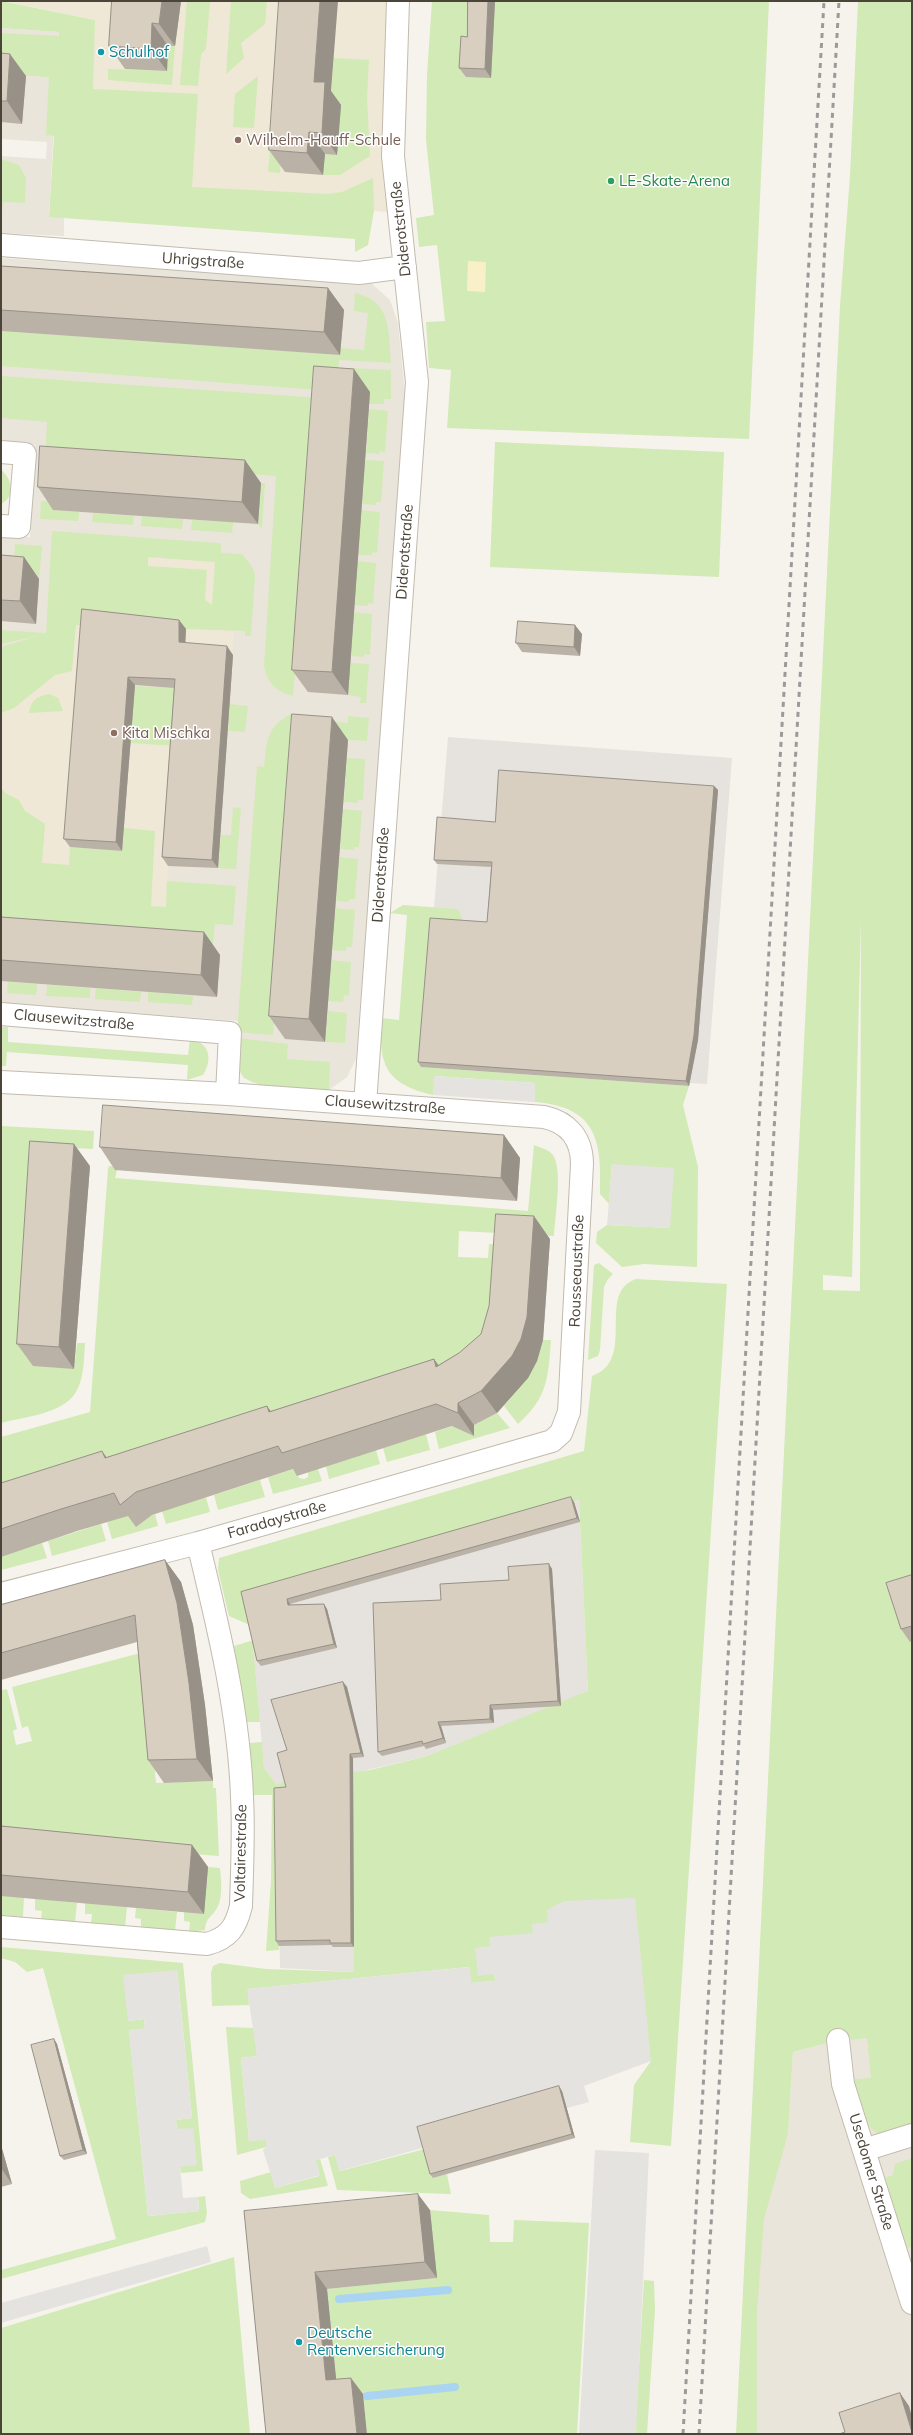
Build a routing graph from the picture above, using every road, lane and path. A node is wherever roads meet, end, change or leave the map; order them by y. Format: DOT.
graph roads {
  1 [pos="398,1"];
  2 [pos="1,245"];
  3 [pos="406,267"];
  4 [pos="1,452"];
  5 [pos="1,526"];
  6 [pos="1,1014"];
  7 [pos="1,1082"];
  8 [pos="227,1094"];
  9 [pos="365,1104"];
  10 [pos="544,1117"];
  11 [pos="552,1441"];
  12 [pos="198,1543"];
  13 [pos="1,1594"];
  14 [pos="1,1927"];
  15 [pos="838,2040"];
  16 [pos="912,2135"];
  17 [pos="864,2150"];
  18 [pos="912,2303"];
  1 -- 3 [label="street, Diderotstraße"];
  2 -- 3 [label="street, Uhrigstraße"];
  3 -- 9 [label="street, Diderotstraße"];
  4 -- 5 [label="street"];
  6 -- 8 [label="street, Clausewitzstraße"];
  7 -- 8 [label="street, Clausewitzstraße"];
  8 -- 9 [label="street, Clausewitzstraße"];
  9 -- 10 [label="street, Clausewitzstraße"];
  10 -- 11 [label="street, Rousseaustraße"];
  11 -- 12 [label="street, Faradaystraße"];
  12 -- 13 [label="street, Faradaystraße"];
  12 -- 14 [label="street, Voltairestraße"];
  15 -- 17 [label="street, Usedomer Straße"];
  16 -- 17 [label="street"];
  17 -- 18 [label="street, Usedomer Straße"];
}
